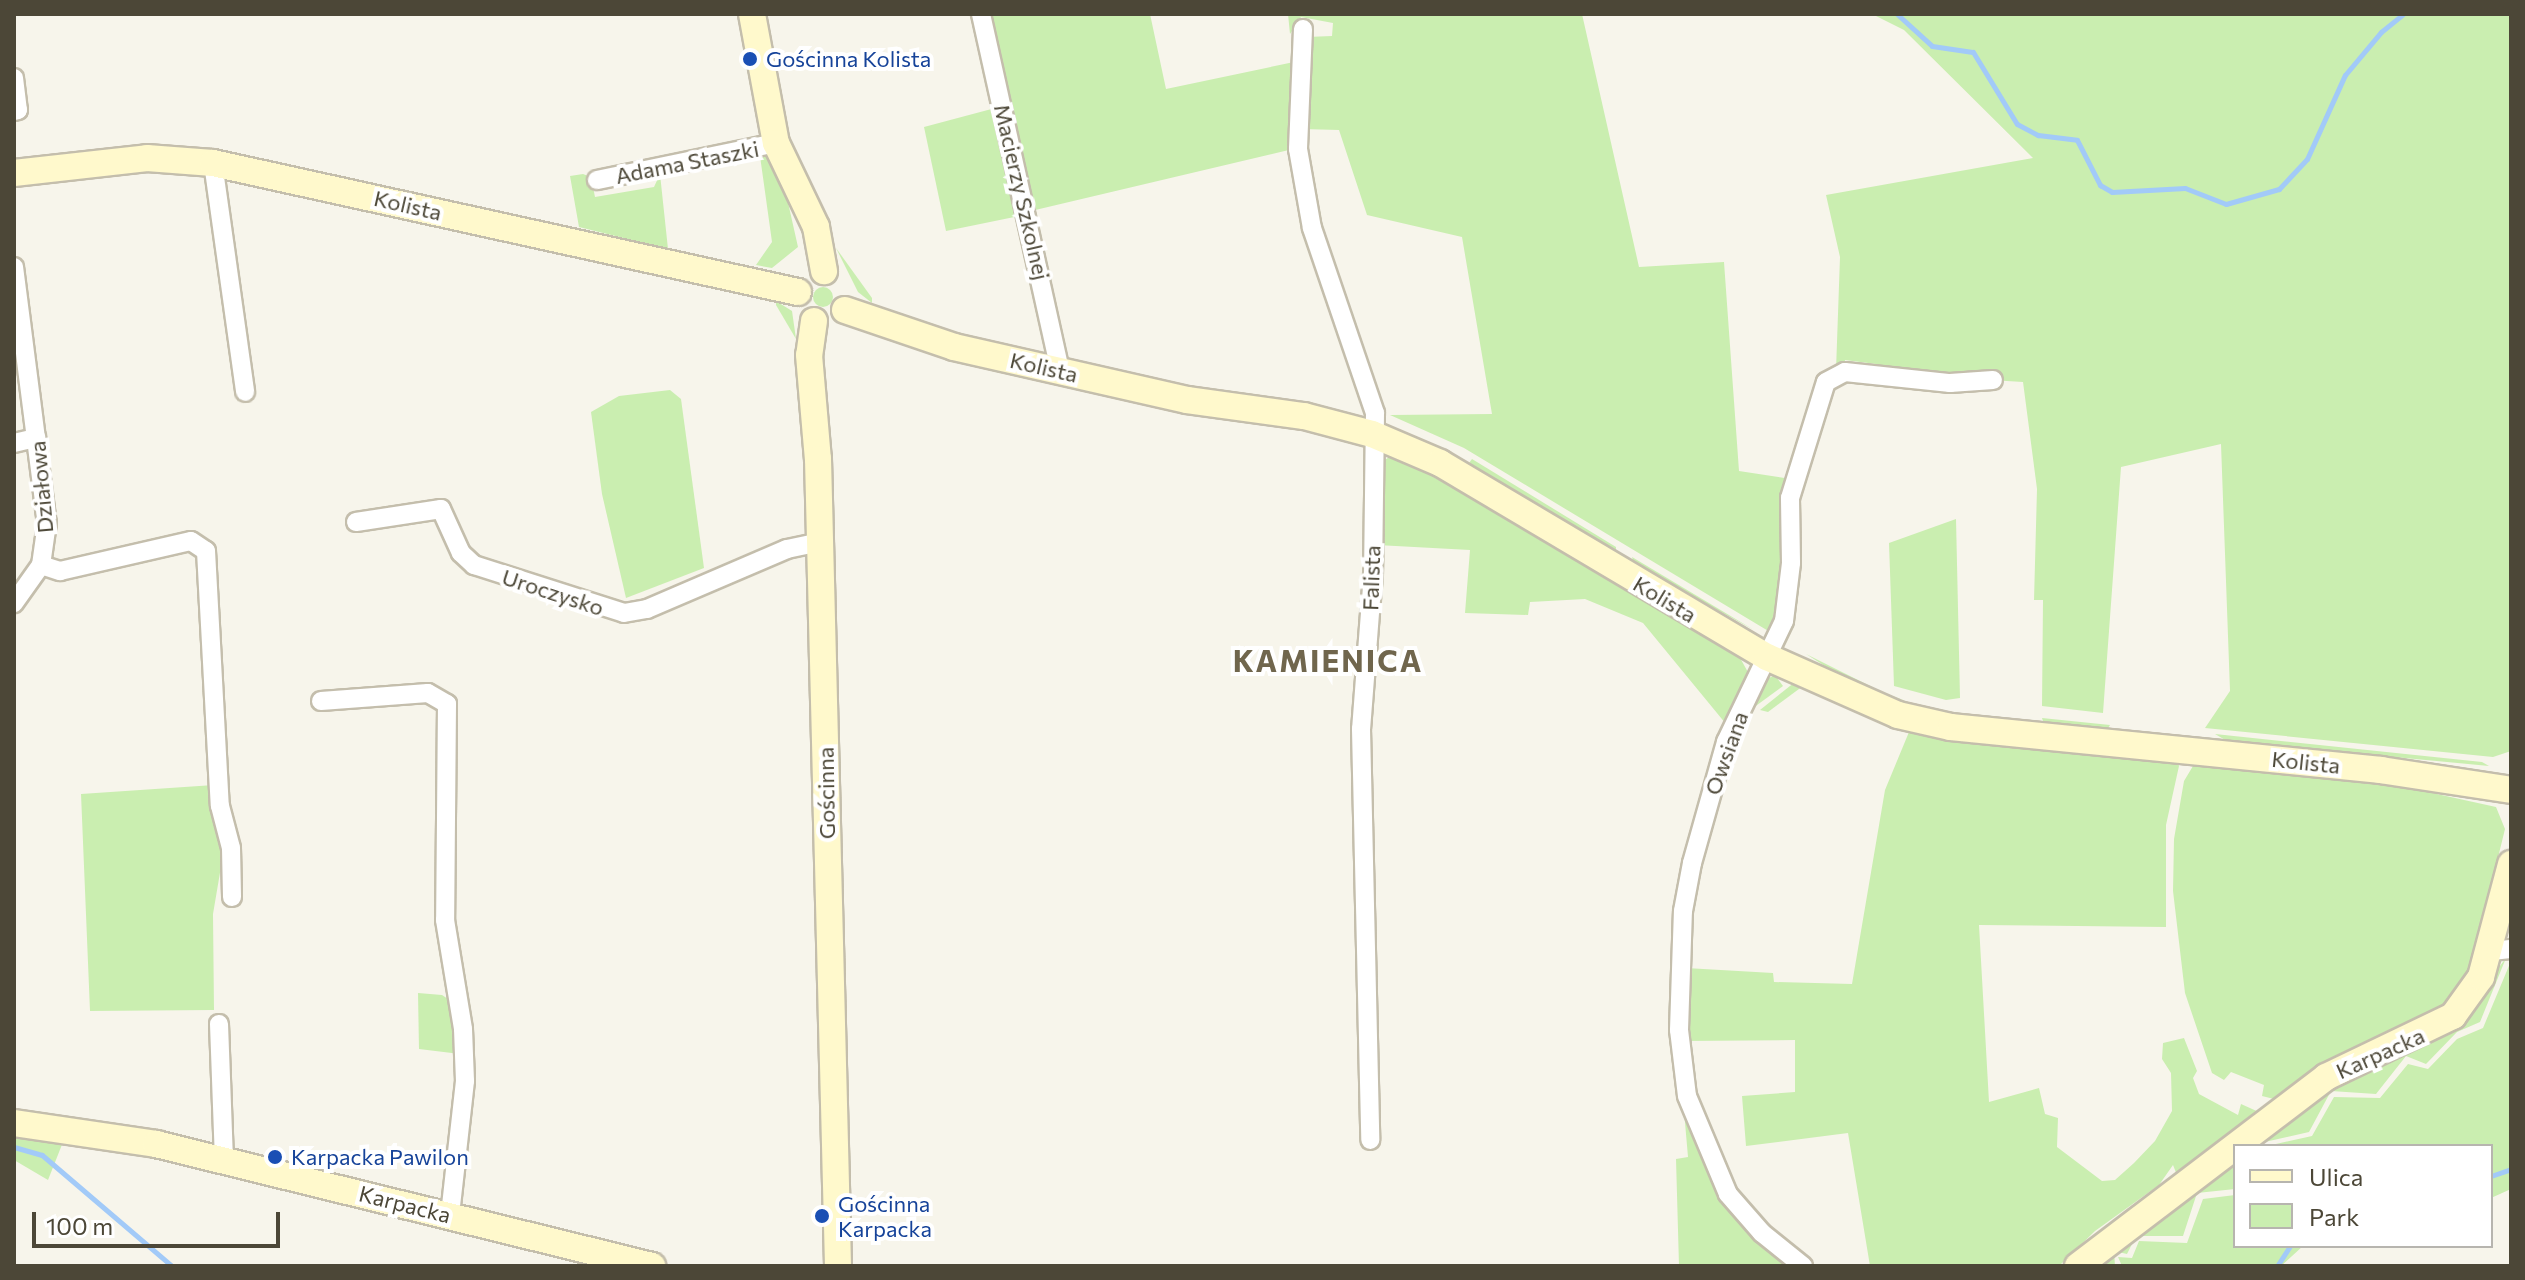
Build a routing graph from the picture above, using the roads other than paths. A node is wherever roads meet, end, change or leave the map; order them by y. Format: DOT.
graph roads {
  1 [pos="752,14"];
  2 [pos="981,14"];
  3 [pos="1303,29"];
  4 [pos="14,78"];
  5 [pos="14,111"];
  6 [pos="776,143"];
  7 [pos="213,163"];
  8 [pos="14,173"];
  9 [pos="597,180"];
  10 [pos="14,267"];
  11 [pos="824,271"];
  12 [pos="798,292"];
  13 [pos="845,310"];
  14 [pos="814,321"];
  15 [pos="1060,370"];
  16 [pos="1993,380"];
  17 [pos="245,392"];
  18 [pos="1372,434"];
  19 [pos="36,438"];
  20 [pos="14,443"];
  21 [pos="356,522"];
  22 [pos="820,542"];
  23 [pos="41,565"];
  24 [pos="14,603"];
  25 [pos="1767,657"];
  26 [pos="321,701"];
  27 [pos="2511,790"];
  28 [pos="2511,864"];
  29 [pos="232,897"];
  30 [pos="2501,950"];
  31 [pos="219,1024"];
  32 [pos="14,1123"];
  33 [pos="1370,1140"];
  34 [pos="2238,1144"];
  35 [pos="2233,1148"];
  36 [pos="224,1160"];
  37 [pos="450,1215"];
  38 [pos="652,1266"];
  39 [pos="838,1266"];
  40 [pos="1803,1266"];
  41 [pos="2078,1266"];
  1 -- 6 [label="street"];
  2 -- 15 [label="street, Macierzy Szkolnej"];
  3 -- 18 [label="street, Falista"];
  4 -- 5 [label="street"];
  6 -- 9 [label="street, Adama Staszki"];
  6 -- 11 [label="street"];
  7 -- 8 [label="street, Kolista"];
  7 -- 12 [label="street, Kolista"];
  7 -- 17 [label="street"];
  10 -- 19 [label="street, Działowa"];
  11 -- 12 [label="street"];
  11 -- 13 [label="street"];
  12 -- 14 [label="street"];
  13 -- 14 [label="street"];
  13 -- 15 [label="street, Kolista"];
  14 -- 22 [label="street, Gościnna"];
  15 -- 18 [label="street, Kolista"];
  16 -- 25 [label="street, Owsiana"];
  18 -- 25 [label="street, Kolista"];
  18 -- 33 [label="street, Falista"];
  19 -- 20 [label="street"];
  19 -- 23 [label="street, Działowa"];
  21 -- 22 [label="street, Uroczysko"];
  22 -- 39 [label="street, Gościnna"];
  23 -- 24 [label="street, Działowa"];
  23 -- 29 [label="street"];
  25 -- 27 [label="street, Kolista"];
  25 -- 40 [label="street, Owsiana"];
  26 -- 37 [label="street"];
  28 -- 30 [label="street, Karpacka"];
  30 -- 34 [label="street, Karpacka"];
  31 -- 36 [label="street"];
  32 -- 36 [label="street, Karpacka"];
  35 -- 41 [label="street, Karpacka"];
  36 -- 37 [label="street, Karpacka"];
  37 -- 38 [label="street, Karpacka"];
}
